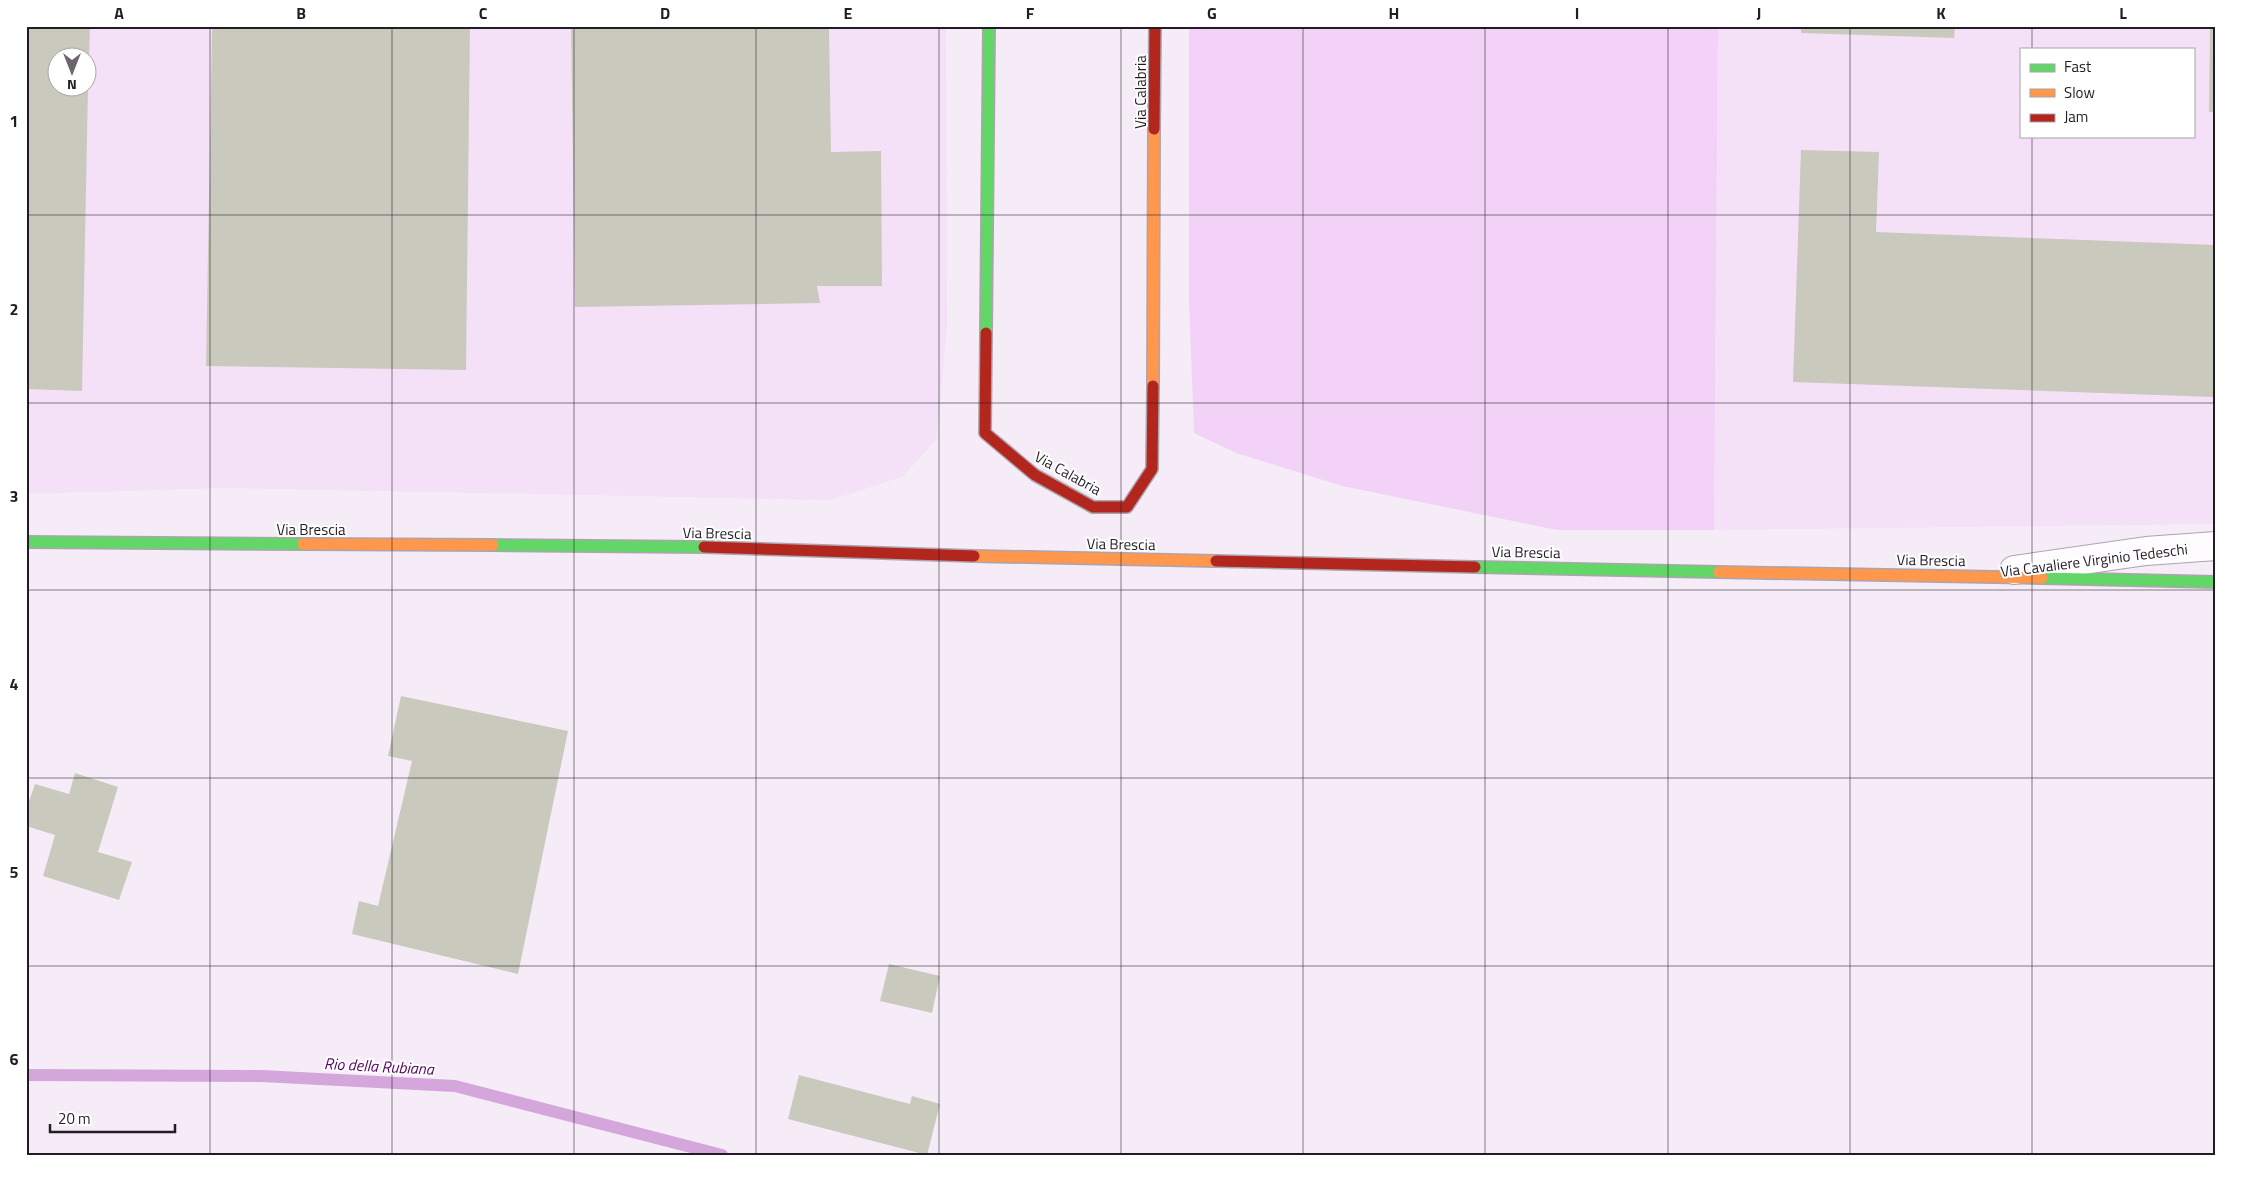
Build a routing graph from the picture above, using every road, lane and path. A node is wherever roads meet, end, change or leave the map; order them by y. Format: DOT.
graph roads {
  1 [pos="989,26"];
  2 [pos="1155,26"];
  3 [pos="26,542"];
  4 [pos="2216,546"];
  5 [pos="1973,576"];
  6 [pos="2216,582"];
  1 -- 2 [label="main road, Via Calabria"];
  3 -- 5 [label="main road, Via Brescia"];
  4 -- 5 [label="street, Via Cavaliere Virginio Tedeschi"];
  5 -- 6 [label="main road, Via Brescia"];
}
